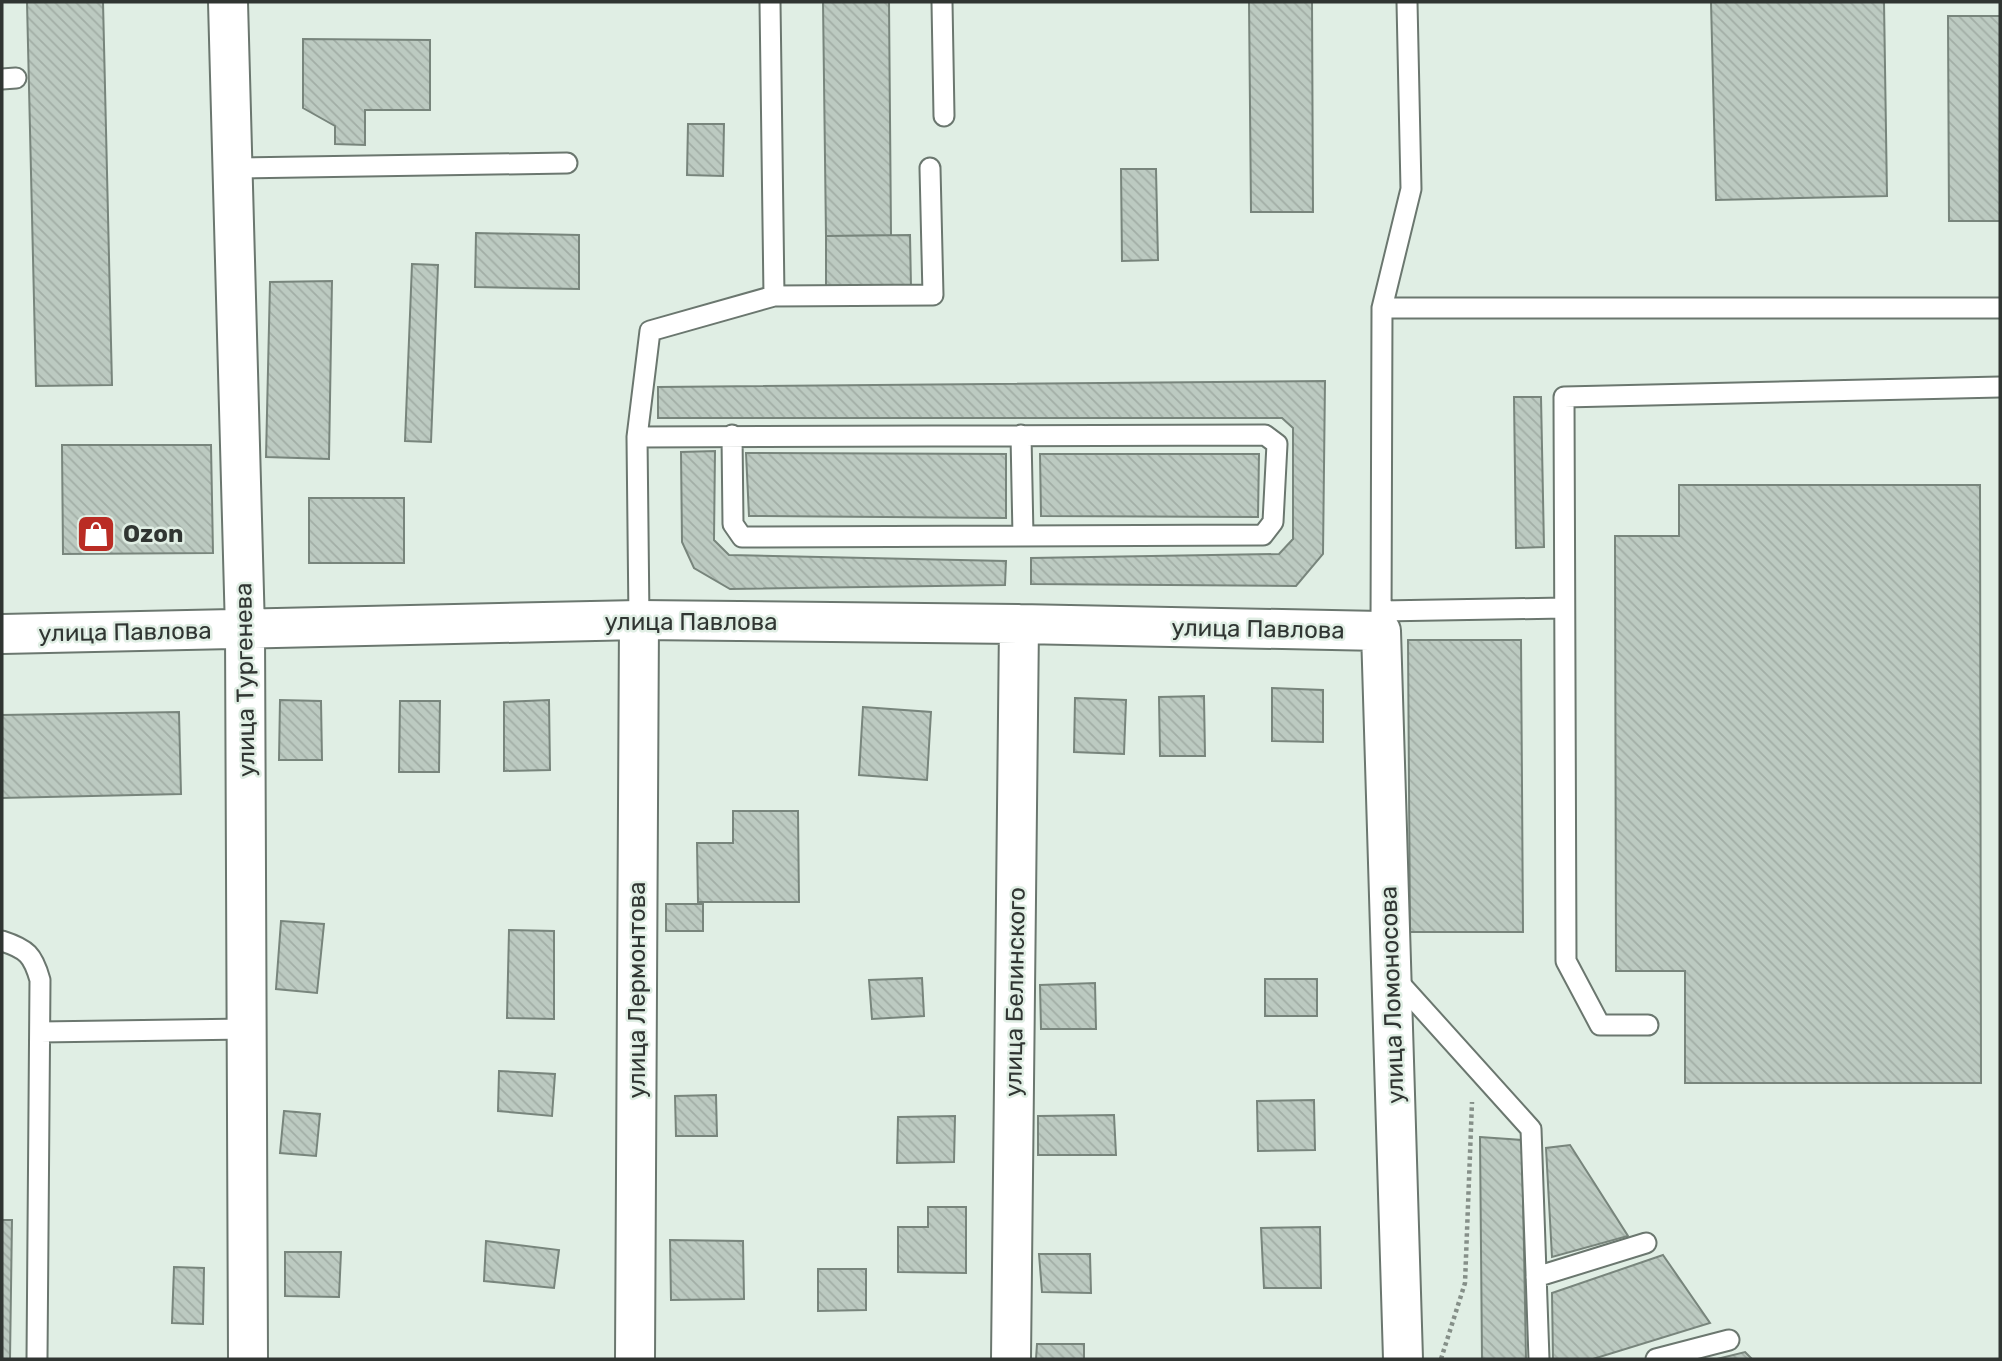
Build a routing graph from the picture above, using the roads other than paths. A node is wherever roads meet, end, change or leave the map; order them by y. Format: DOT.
graph roads {
  1 [pos="228,2"];
  2 [pos="770,2"];
  3 [pos="942,2"];
  4 [pos="1407,2"];
  5 [pos="944,116"];
  6 [pos="567,163"];
  7 [pos="233,168"];
  8 [pos="930,168"];
  9 [pos="774,296"];
  10 [pos="1382,308"];
  11 [pos="2000,308"];
  12 [pos="2000,387"];
  13 [pos="732,435"];
  14 [pos="1021,435"];
  15 [pos="637,437"];
  16 [pos="1023,536"];
  17 [pos="1563,608"];
  18 [pos="639,620"];
  19 [pos="1381,622"];
  20 [pos="1018,624"];
  21 [pos="245,630"];
  22 [pos="2,634"];
  23 [pos="2,941"];
  24 [pos="1391,973"];
  25 [pos="1648,1025"];
  26 [pos="246,1028"];
  27 [pos="40,1032"];
  28 [pos="1646,1243"];
  29 [pos="1536,1277"];
  30 [pos="1729,1340"];
  31 [pos="37,1359"];
  32 [pos="248,1359"];
  33 [pos="635,1359"];
  34 [pos="1011,1359"];
  35 [pos="1403,1359"];
  36 [pos="1539,1359"];
  37 [pos="1656,1359"];
  1 -- 7 [label="street, улица Тургенева"];
  2 -- 9 [label="lane"];
  3 -- 5 [label="lane"];
  4 -- 10 [label="lane"];
  6 -- 7 [label="lane"];
  7 -- 21 [label="street, улица Тургенева"];
  8 -- 9 [label="lane"];
  9 -- 15 [label="lane"];
  10 -- 11 [label="lane"];
  10 -- 19 [label="lane"];
  12 -- 17 [label="lane"];
  13 -- 14 [label="lane"];
  13 -- 15 [label="lane"];
  13 -- 16 [label="lane"];
  14 -- 16 [label="lane"];
  14 -- 16 [label="lane"];
  15 -- 18 [label="lane"];
  17 -- 19 [label="lane"];
  17 -- 25 [label="lane"];
  18 -- 20 [label="street, улица Павлова"];
  18 -- 21 [label="street, улица Павлова"];
  18 -- 33 [label="street, улица Лермонтова"];
  19 -- 20 [label="street, улица Павлова"];
  19 -- 24 [label="street, улица Ломоносова"];
  20 -- 34 [label="street, улица Белинского"];
  21 -- 22 [label="street, улица Павлова"];
  21 -- 26 [label="street, улица Тургенева"];
  23 -- 27 [label="lane"];
  24 -- 29 [label="lane"];
  24 -- 35 [label="street, улица Ломоносова"];
  26 -- 27 [label="lane"];
  26 -- 32 [label="street, улица Тургенева"];
  27 -- 31 [label="lane"];
  28 -- 29 [label="lane"];
  29 -- 36 [label="lane"];
  30 -- 37 [label="lane"];
}
